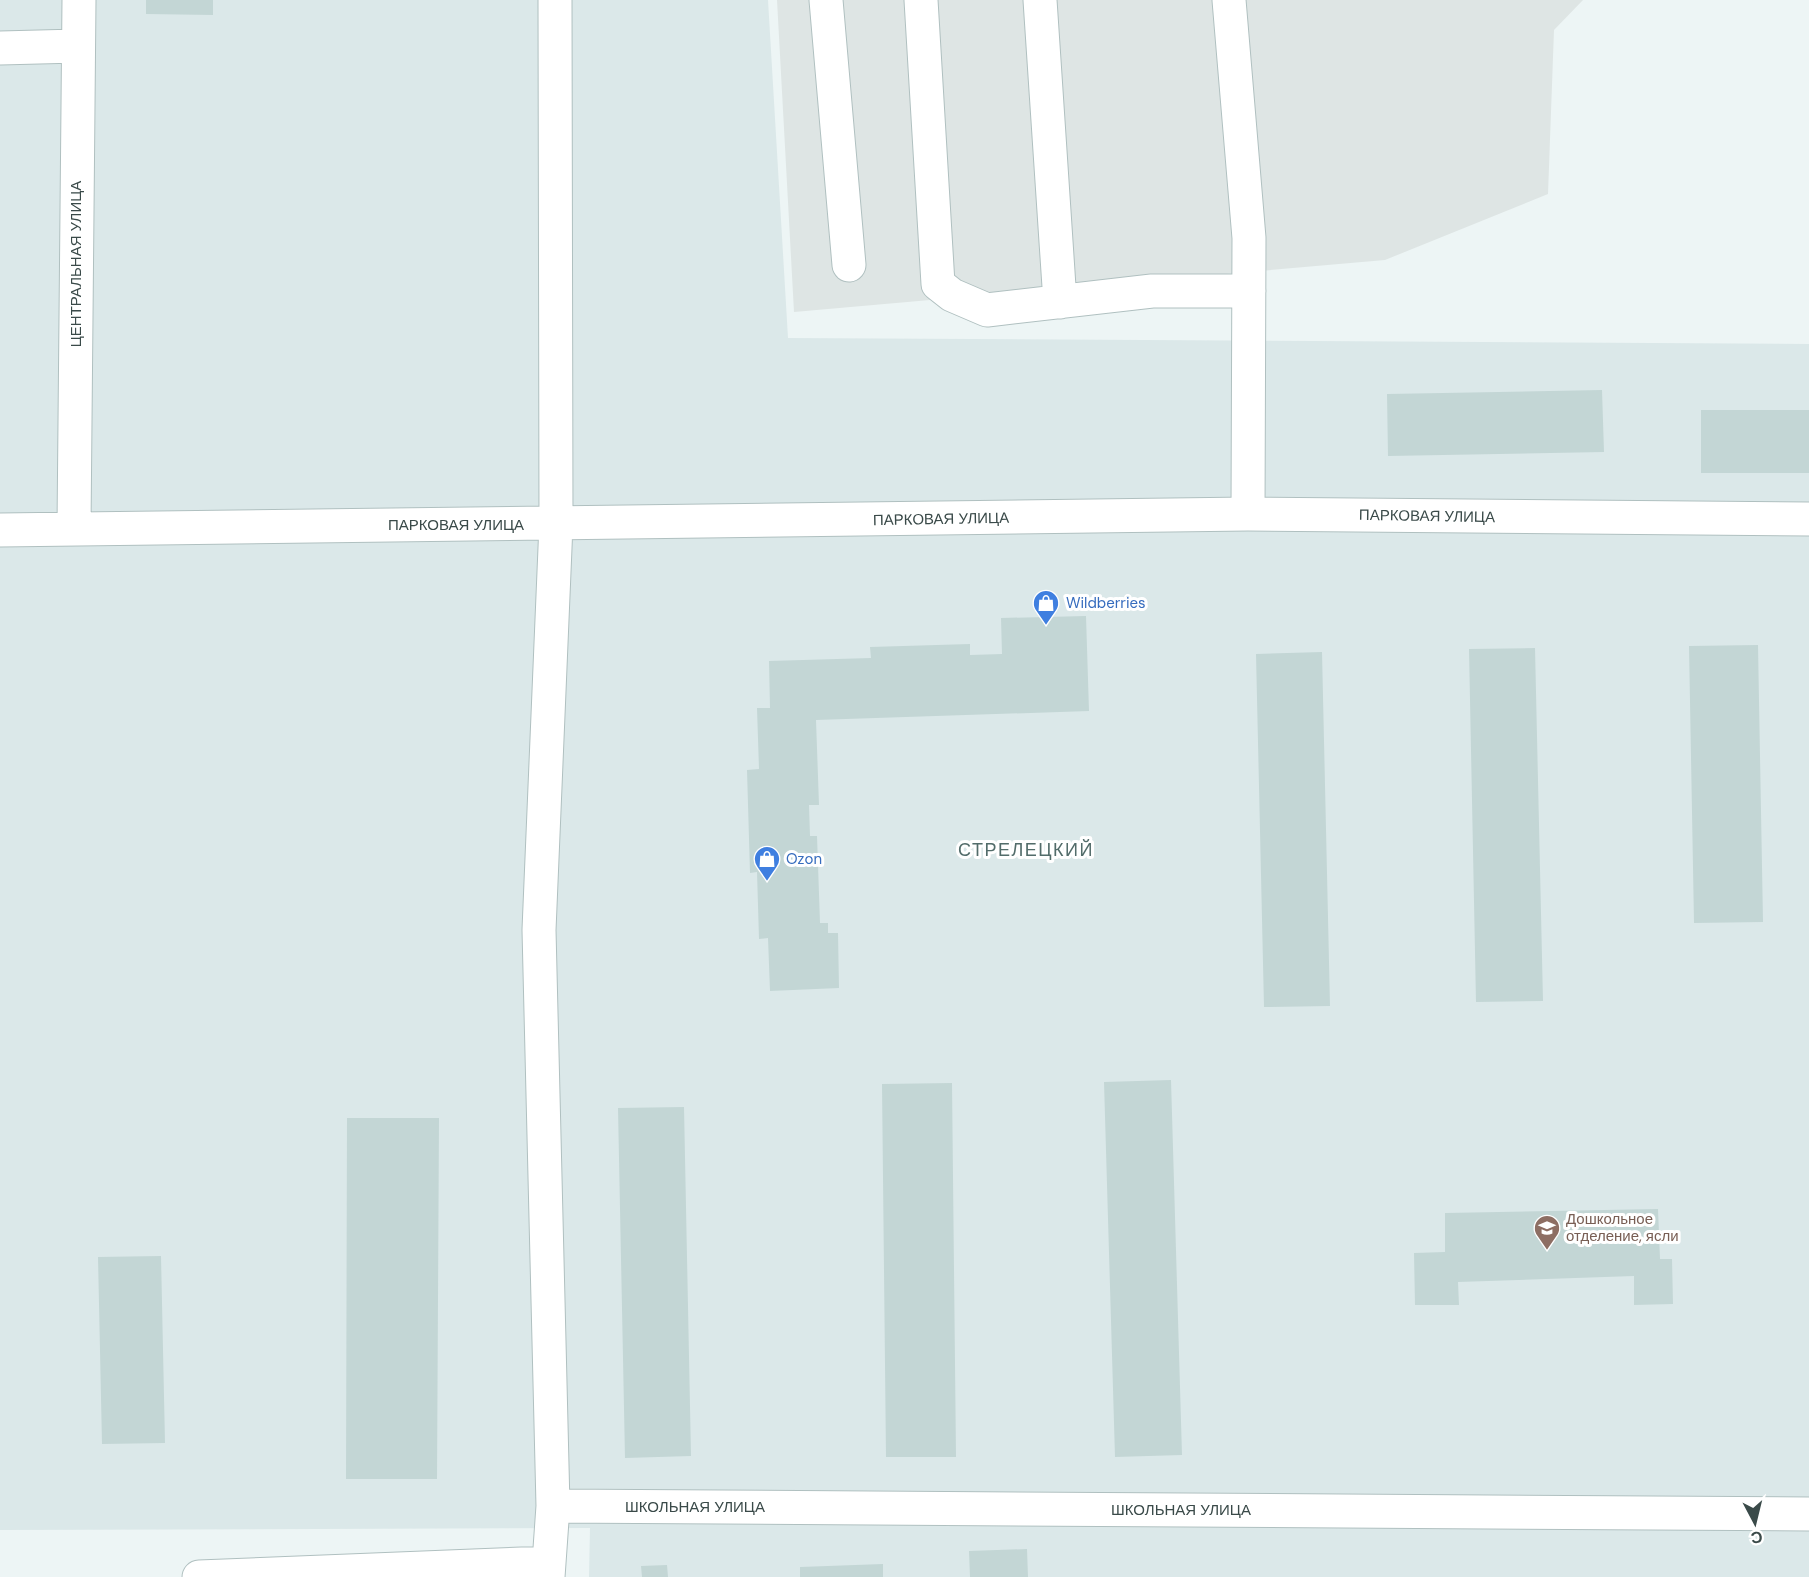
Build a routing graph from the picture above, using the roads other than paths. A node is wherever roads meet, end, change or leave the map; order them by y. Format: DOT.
graph roads {
  1 [pos="79,0"];
  2 [pos="555,0"];
  3 [pos="826,0"];
  4 [pos="921,0"];
  5 [pos="1040,0"];
  6 [pos="1229,0"];
  7 [pos="78,46"];
  8 [pos="0,48"];
  9 [pos="849,265"];
  10 [pos="1249,291"];
  11 [pos="1060,302"];
  12 [pos="1248,514"];
  13 [pos="1809,519"];
  14 [pos="555,524"];
  15 [pos="74,528"];
  16 [pos="0,530"];
  17 [pos="553,1506"];
  18 [pos="1809,1514"];
  19 [pos="548,1570"];
  20 [pos="199,1577"];
  1 -- 7 [label="street, ЦЕНТРАЛЬНАЯ УЛИЦА"];
  2 -- 14 [label="street"];
  3 -- 9 [label="street"];
  4 -- 11 [label="street"];
  5 -- 11 [label="street"];
  6 -- 10 [label="street"];
  7 -- 8 [label="street"];
  7 -- 15 [label="street, ЦЕНТРАЛЬНАЯ УЛИЦА"];
  10 -- 11 [label="street"];
  10 -- 12 [label="street"];
  12 -- 13 [label="street, ПАРКОВАЯ УЛИЦА"];
  12 -- 14 [label="street, ПАРКОВАЯ УЛИЦА"];
  14 -- 15 [label="street, ПАРКОВАЯ УЛИЦА"];
  14 -- 17 [label="street"];
  15 -- 16 [label="street, ПАРКОВАЯ УЛИЦА"];
  17 -- 18 [label="street, ШКОЛЬНАЯ УЛИЦА"];
  17 -- 19 [label="street"];
  19 -- 20 [label="street"];
}
